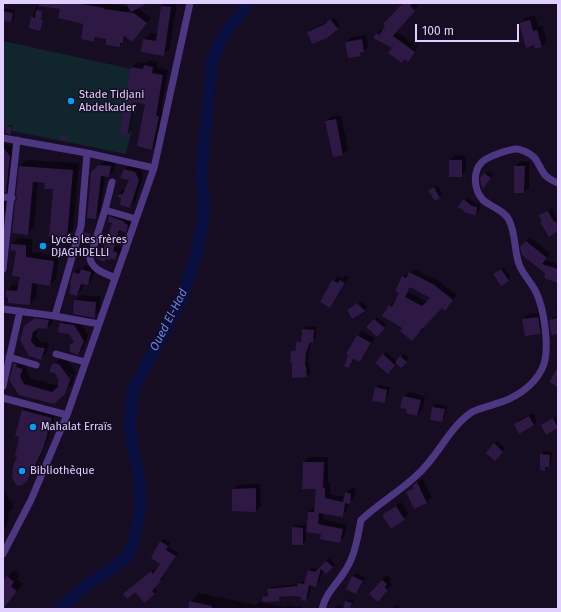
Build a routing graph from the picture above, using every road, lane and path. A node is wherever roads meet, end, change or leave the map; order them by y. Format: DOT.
graph roads {
  1 [pos="190,3"];
  2 [pos="3,138"];
  3 [pos="17,140"];
  4 [pos="87,153"];
  5 [pos="154,168"];
  6 [pos="112,182"];
  7 [pos="558,183"];
  8 [pos="3,197"];
  9 [pos="12,198"];
  10 [pos="106,210"];
  11 [pos="136,219"];
  12 [pos="5,233"];
  13 [pos="3,270"];
  14 [pos="116,278"];
  15 [pos="3,309"];
  16 [pos="20,311"];
  17 [pos="55,316"];
  18 [pos="99,324"];
  19 [pos="56,354"];
  20 [pos="9,357"];
  21 [pos="85,362"];
  22 [pos="36,365"];
  23 [pos="3,386"];
  24 [pos="3,398"];
  25 [pos="67,415"];
  26 [pos="3,554"];
  27 [pos="322,609"];
  1 -- 5 [label="street"];
  2 -- 3 [label="street"];
  3 -- 4 [label="street"];
  3 -- 9 [label="street"];
  4 -- 5 [label="street"];
  4 -- 17 [label="street"];
  5 -- 11 [label="street"];
  6 -- 10 [label="street"];
  7 -- 27 [label="street"];
  8 -- 9 [label="street"];
  9 -- 12 [label="street"];
  10 -- 11 [label="street"];
  10 -- 14 [label="street"];
  11 -- 14 [label="street"];
  12 -- 13 [label="street"];
  14 -- 18 [label="street"];
  15 -- 16 [label="street"];
  16 -- 17 [label="street"];
  16 -- 20 [label="street"];
  17 -- 18 [label="street"];
  18 -- 21 [label="street"];
  19 -- 21 [label="street"];
  20 -- 22 [label="street"];
  20 -- 23 [label="street"];
  21 -- 25 [label="street"];
  24 -- 25 [label="street"];
  25 -- 26 [label="street"];
}
